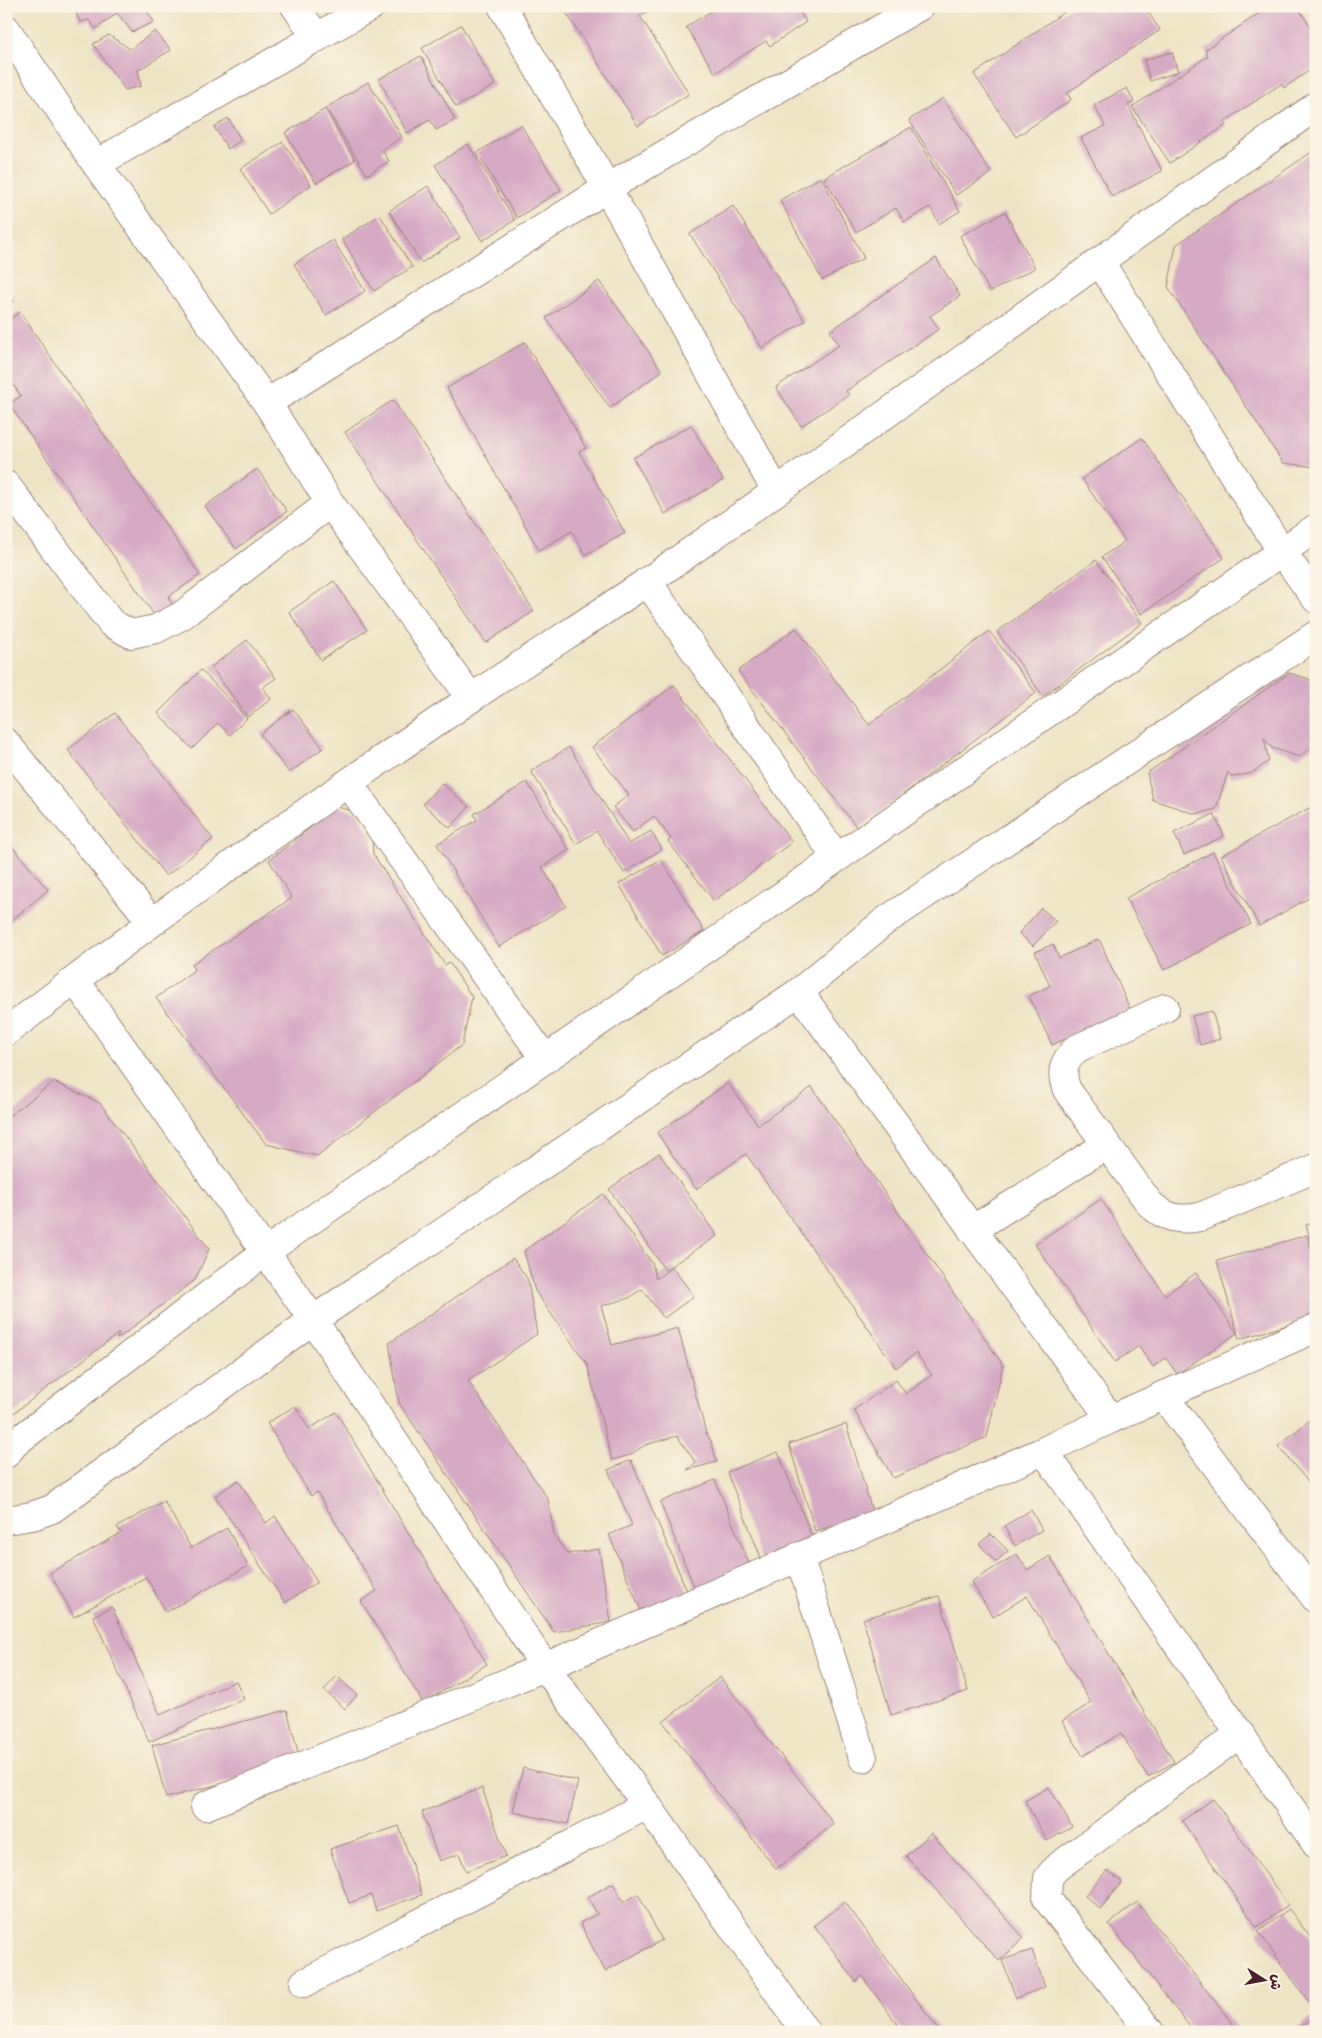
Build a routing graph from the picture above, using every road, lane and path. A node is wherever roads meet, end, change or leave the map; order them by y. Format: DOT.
graph roads {
  1 [pos="295,6"];
  2 [pos="371,6"];
  3 [pos="502,6"];
  4 [pos="920,6"];
  5 [pos="6,29"];
  6 [pos="317,38"];
  7 [pos="1316,106"];
  8 [pos="96,164"];
  9 [pos="607,188"];
  10 [pos="1100,262"];
  11 [pos="267,402"];
  12 [pos="6,485"];
  13 [pos="776,491"];
  14 [pos="330,503"];
  15 [pos="15,513"];
  16 [pos="1316,528"];
  17 [pos="1282,552"];
  18 [pos="647,581"];
  19 [pos="1316,599"];
  20 [pos="1316,635"];
  21 [pos="471,698"];
  22 [pos="6,743"];
  23 [pos="349,784"];
  24 [pos="836,857"];
  25 [pos="152,922"];
  26 [pos="76,980"];
  27 [pos="798,992"];
  28 [pos="1164,1008"];
  29 [pos="6,1032"];
  30 [pos="545,1059"];
  31 [pos="1106,1145"];
  32 [pos="1316,1168"];
  33 [pos="972,1230"];
  34 [pos="265,1252"];
  35 [pos="313,1320"];
  36 [pos="1316,1328"];
  37 [pos="1163,1395"];
  38 [pos="1111,1420"];
  39 [pos="1044,1451"];
  40 [pos="6,1454"];
  41 [pos="6,1520"];
  42 [pos="799,1556"];
  43 [pos="1306,1564"];
  44 [pos="1316,1599"];
  45 [pos="545,1667"];
  46 [pos="1241,1733"];
  47 [pos="863,1758"];
  48 [pos="647,1805"];
  49 [pos="205,1806"];
  50 [pos="1316,1844"];
  51 [pos="304,1983"];
  52 [pos="806,2032"];
  53 [pos="1150,2032"];
  1 -- 6 [label="street"];
  2 -- 6 [label="street"];
  3 -- 9 [label="street"];
  4 -- 9 [label="street"];
  5 -- 8 [label="street"];
  6 -- 8 [label="street"];
  7 -- 10 [label="street"];
  8 -- 11 [label="street"];
  9 -- 11 [label="street"];
  9 -- 13 [label="street"];
  10 -- 13 [label="street"];
  10 -- 17 [label="street"];
  11 -- 14 [label="street"];
  12 -- 15 [label="street"];
  13 -- 18 [label="street"];
  14 -- 15 [label="street"];
  14 -- 21 [label="street"];
  16 -- 17 [label="street"];
  17 -- 19 [label="street"];
  17 -- 24 [label="street"];
  18 -- 21 [label="street"];
  18 -- 24 [label="street"];
  20 -- 27 [label="street"];
  21 -- 23 [label="street"];
  22 -- 25 [label="street"];
  23 -- 25 [label="street"];
  23 -- 30 [label="street"];
  24 -- 30 [label="street"];
  25 -- 26 [label="street"];
  26 -- 29 [label="street"];
  26 -- 34 [label="street"];
  27 -- 33 [label="street"];
  27 -- 35 [label="street"];
  28 -- 31 [label="street"];
  30 -- 34 [label="street"];
  31 -- 32 [label="street"];
  31 -- 33 [label="street"];
  33 -- 38 [label="street"];
  34 -- 35 [label="street"];
  34 -- 40 [label="street"];
  35 -- 41 [label="street"];
  35 -- 45 [label="street"];
  36 -- 37 [label="street"];
  37 -- 38 [label="street"];
  37 -- 43 [label="street"];
  38 -- 39 [label="street"];
  39 -- 42 [label="street"];
  39 -- 46 [label="street"];
  42 -- 45 [label="street"];
  42 -- 47 [label="street"];
  43 -- 44 [label="street"];
  45 -- 48 [label="street"];
  45 -- 49 [label="street"];
  46 -- 50 [label="street"];
  46 -- 53 [label="street"];
  48 -- 51 [label="street"];
  48 -- 52 [label="street"];
}
